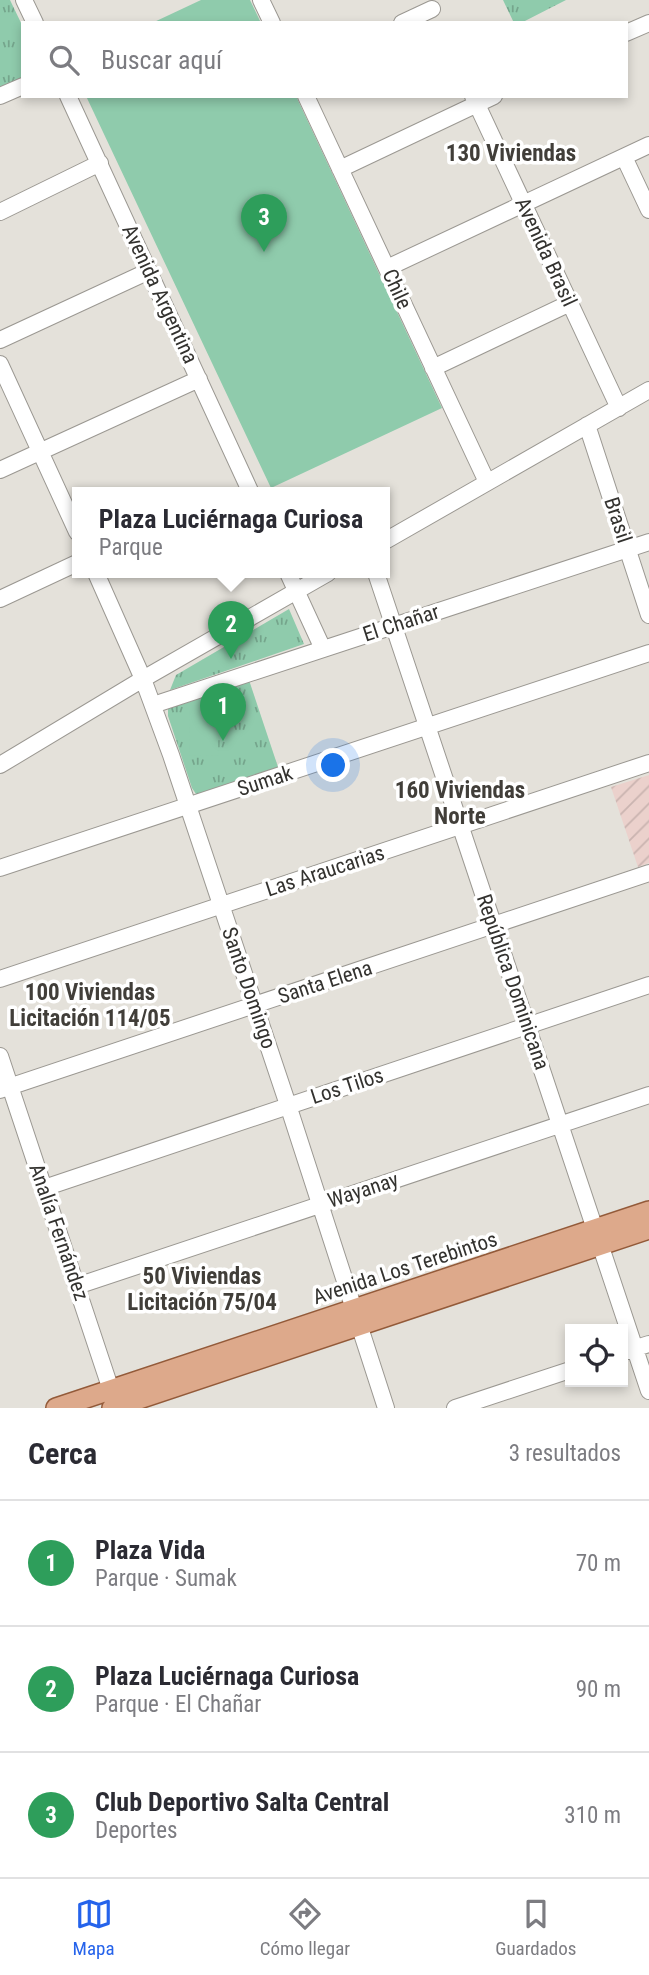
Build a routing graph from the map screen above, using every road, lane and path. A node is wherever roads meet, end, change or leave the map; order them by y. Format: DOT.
graph roads {
  1 [pos="24,0"];
  2 [pos="261,0"];
  3 [pos="433,11"];
  4 [pos="34,21"];
  5 [pos="271,21"];
  6 [pos="407,21"];
  7 [pos="649,23"];
  8 [pos="628,32"];
  9 [pos="21,87"];
  10 [pos="0,96"];
  11 [pos="69,98"];
  12 [pos="307,98"];
  13 [pos="475,100"];
  14 [pos="649,145"];
  15 [pos="624,157"];
  16 [pos="100,163"];
  17 [pos="340,169"];
  18 [pos="523,204"];
  19 [pos="649,210"];
  20 [pos="0,212"];
  21 [pos="387,268"];
  22 [pos="149,271"];
  23 [pos="570,303"];
  24 [pos="0,340"];
  25 [pos="0,364"];
  26 [pos="433,368"];
  27 [pos="199,379"];
  28 [pos="649,390"];
  29 [pos="619,408"];
  30 [pos="587,425"];
  31 [pos="40,452"];
  32 [pos="0,470"];
  33 [pos="487,482"];
  34 [pos="242,487"];
  35 [pos="72,521"];
  36 [pos="390,538"];
  37 [pos="649,542"];
  38 [pos="627,549"];
  39 [pos="72,565"];
  40 [pos="98,578"];
  41 [pos="290,578"];
  42 [pos="319,578"];
  43 [pos="378,578"];
  44 [pos="296,591"];
  45 [pos="0,599"];
  46 [pos="649,615"];
  47 [pos="394,625"];
  48 [pos="323,649"];
  49 [pos="649,653"];
  50 [pos="143,679"];
  51 [pos="153,705"];
  52 [pos="428,727"];
  53 [pos="649,763"];
  54 [pos="0,765"];
  55 [pos="189,806"];
  56 [pos="461,826"];
  57 [pos="0,869"];
  58 [pos="649,873"];
  59 [pos="221,906"];
  60 [pos="494,926"];
  61 [pos="0,979"];
  62 [pos="649,985"];
  63 [pos="255,1005"];
  64 [pos="527,1026"];
  65 [pos="0,1056"];
  66 [pos="5,1088"];
  67 [pos="649,1095"];
  68 [pos="288,1105"];
  69 [pos="560,1124"];
  70 [pos="44,1188"];
  71 [pos="320,1204"];
  72 [pos="649,1211"];
  73 [pos="649,1229"];
  74 [pos="598,1237"];
  75 [pos="77,1286"];
  76 [pos="357,1317"];
  77 [pos="636,1348"];
  78 [pos="565,1372"];
  79 [pos="649,1391"];
  80 [pos="114,1403"];
  81 [pos="56,1408"];
  82 [pos="386,1408"];
  83 [pos="455,1408"];
  1 -- 4 [label="street"];
  2 -- 5 [label="street"];
  3 -- 6 [label="street"];
  7 -- 8 [label="street"];
  9 -- 10 [label="street"];
  11 -- 16 [label="street, Avenida Argentina"];
  12 -- 17 [label="street, Chile"];
  13 -- 17 [label="street"];
  13 -- 18 [label="street, Avenida Brasil"];
  14 -- 15 [label="street"];
  15 -- 18 [label="street"];
  15 -- 19 [label="street"];
  16 -- 20 [label="street"];
  16 -- 22 [label="street, Avenida Argentina"];
  17 -- 21 [label="street, Chile"];
  18 -- 21 [label="street"];
  18 -- 23 [label="street, Avenida Brasil"];
  21 -- 26 [label="street, Chile"];
  22 -- 24 [label="street"];
  22 -- 27 [label="street, Avenida Argentina"];
  23 -- 26 [label="street"];
  23 -- 29 [label="street, Avenida Brasil"];
  25 -- 31 [label="street"];
  26 -- 33 [label="street, Chile"];
  27 -- 31 [label="street"];
  27 -- 34 [label="street, Avenida Argentina"];
  28 -- 29 [label="street"];
  29 -- 30 [label="street"];
  30 -- 33 [label="street"];
  30 -- 38 [label="street, Brasil"];
  31 -- 32 [label="street"];
  31 -- 35 [label="street"];
  33 -- 36 [label="street"];
  37 -- 38 [label="street, El Chañar"];
  38 -- 46 [label="street, Brasil"];
  38 -- 47 [label="street, El Chañar"];
  39 -- 45 [label="street"];
  40 -- 50 [label="street, Santo Domingo"];
  41 -- 44 [label="street"];
  42 -- 44 [label="street"];
  43 -- 47 [label="street, República Dominicana"];
  44 -- 48 [label="street"];
  44 -- 50 [label="street"];
  47 -- 48 [label="street, El Chañar"];
  47 -- 52 [label="street, República Dominicana"];
  48 -- 51 [label="street, El Chañar"];
  49 -- 52 [label="street, Sumak"];
  50 -- 51 [label="street, Santo Domingo"];
  50 -- 54 [label="street"];
  51 -- 55 [label="street, Santo Domingo"];
  52 -- 55 [label="street, Sumak"];
  52 -- 56 [label="street, República Dominicana"];
  53 -- 56 [label="street, Las Araucarias"];
  55 -- 57 [label="street, Sumak"];
  55 -- 59 [label="street, Santo Domingo"];
  56 -- 59 [label="street, Las Araucarias"];
  56 -- 60 [label="street, República Dominicana"];
  58 -- 60 [label="street, Santa Elena"];
  59 -- 61 [label="street, Las Araucarias"];
  59 -- 63 [label="street, Santo Domingo"];
  60 -- 63 [label="street, Santa Elena"];
  60 -- 64 [label="street, República Dominicana"];
  62 -- 64 [label="street, Los Tilos"];
  63 -- 66 [label="street, Santa Elena"];
  63 -- 68 [label="street, Santo Domingo"];
  64 -- 68 [label="street, Los Tilos"];
  64 -- 69 [label="street, República Dominicana"];
  65 -- 66 [label="street, Analía Fernández"];
  66 -- 70 [label="street, Analía Fernández"];
  67 -- 69 [label="street, Wayanay"];
  68 -- 70 [label="street, Los Tilos"];
  68 -- 71 [label="street, Santo Domingo"];
  69 -- 71 [label="street, Wayanay"];
  69 -- 74 [label="street, República Dominicana"];
  70 -- 75 [label="street, Analía Fernández"];
  71 -- 75 [label="street, Wayanay"];
  71 -- 76 [label="street, Santo Domingo"];
  72 -- 74 [label="main road, Avenida Los Terebintos"];
  73 -- 74 [label="main road, Avenida Los Terebintos"];
  74 -- 76 [label="main road, Avenida Los Terebintos"];
  74 -- 77 [label="street, República Dominicana"];
  75 -- 80 [label="street, Analía Fernández"];
  76 -- 80 [label="main road, Avenida Los Terebintos"];
  76 -- 82 [label="street, Santo Domingo"];
  77 -- 79 [label="street, República Dominicana"];
  78 -- 83 [label="street"];
  80 -- 81 [label="main road, Avenida Los Terebintos"];
}
